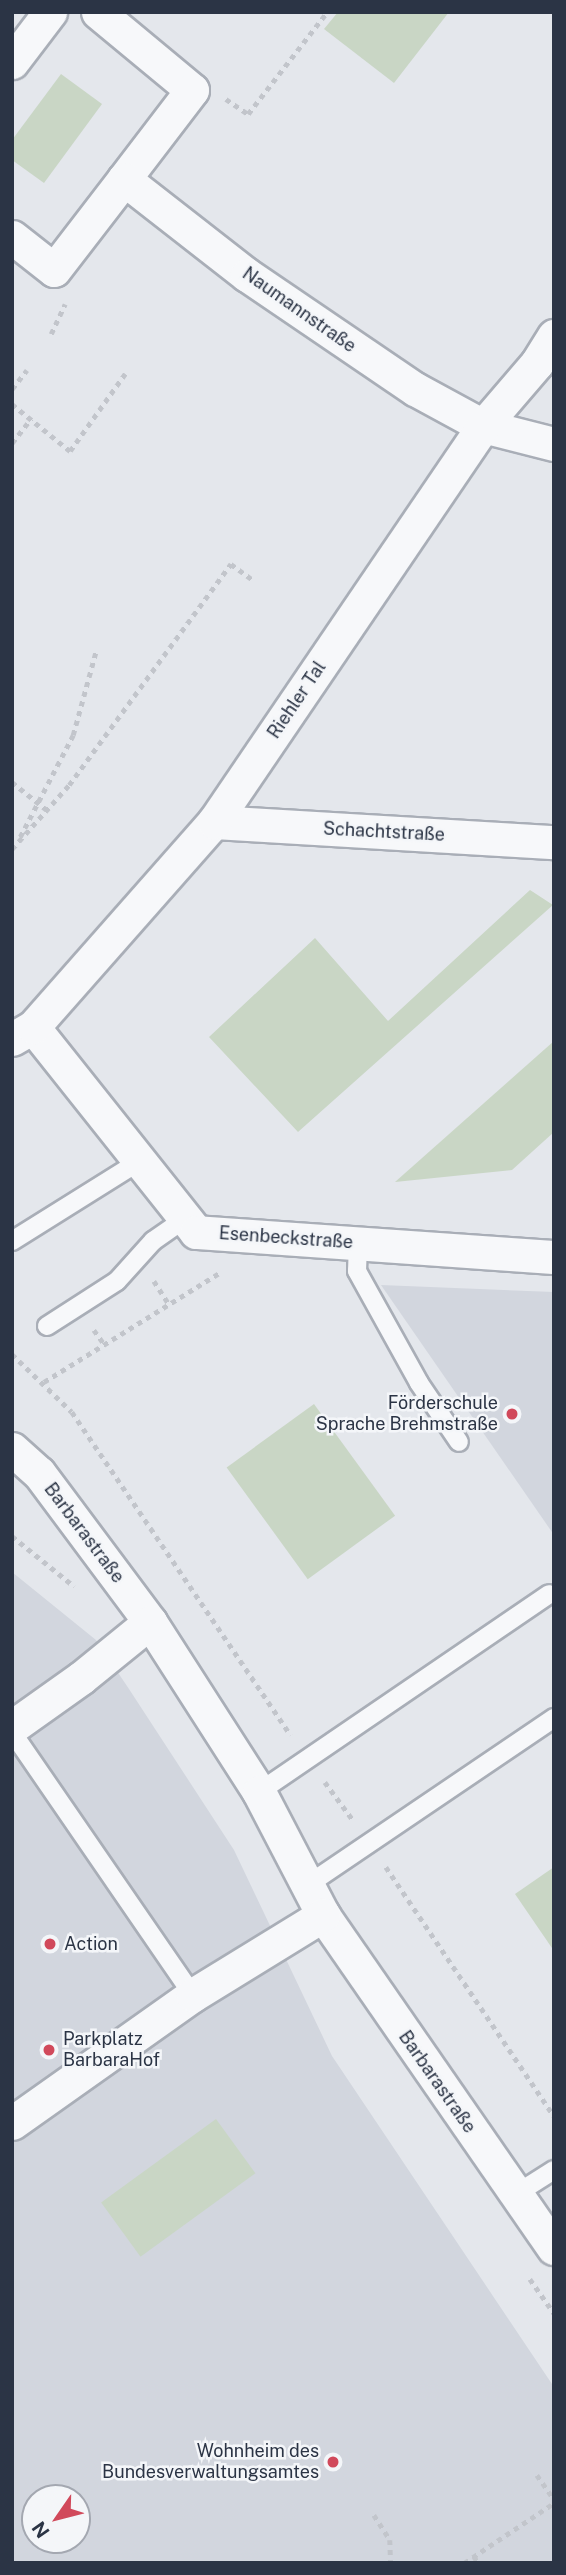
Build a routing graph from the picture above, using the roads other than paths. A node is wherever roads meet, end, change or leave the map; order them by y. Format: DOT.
graph roads {
  1 [pos="50,12"];
  2 [pos="98,12"];
  3 [pos="12,62"];
  4 [pos="124,179"];
  5 [pos="12,237"];
  6 [pos="554,336"];
  7 [pos="483,426"];
  8 [pos="554,444"];
  9 [pos="214,822"];
  10 [pos="554,842"];
  11 [pos="23,1033"];
  12 [pos="140,1161"];
  13 [pos="186,1218"];
  14 [pos="12,1241"];
  15 [pos="358,1243"];
  16 [pos="554,1256"];
  17 [pos="47,1326"];
  18 [pos="459,1442"];
  19 [pos="12,1449"];
  20 [pos="550,1594"];
  21 [pos="150,1622"];
  22 [pos="554,1718"];
  23 [pos="12,1727"];
  24 [pos="12,1732"];
  25 [pos="259,1792"];
  26 [pos="306,1886"];
  27 [pos="323,1915"];
  28 [pos="193,1995"];
  29 [pos="12,2123"];
  30 [pos="554,2169"];
  31 [pos="516,2194"];
  32 [pos="554,2248"];
  1 -- 3 [label="street"];
  2 -- 4 [label="street"];
  4 -- 5 [label="street"];
  4 -- 7 [label="street, Naumannstraße"];
  6 -- 7 [label="street, Riehler Tal"];
  7 -- 8 [label="street, Naumannstraße"];
  7 -- 9 [label="street, Riehler Tal"];
  9 -- 10 [label="street, Schachtstraße"];
  9 -- 11 [label="street, Riehler Tal"];
  11 -- 12 [label="street, Esenbeckstraße"];
  12 -- 13 [label="street, Esenbeckstraße"];
  12 -- 14 [label="lane"];
  13 -- 15 [label="street, Esenbeckstraße"];
  13 -- 17 [label="lane"];
  15 -- 16 [label="street, Esenbeckstraße"];
  15 -- 18 [label="lane"];
  19 -- 21 [label="street, Barbarastraße"];
  20 -- 25 [label="lane"];
  21 -- 23 [label="street"];
  21 -- 25 [label="street, Barbarastraße"];
  22 -- 26 [label="lane"];
  24 -- 28 [label="lane"];
  25 -- 26 [label="street, Barbarastraße"];
  26 -- 27 [label="street, Barbarastraße"];
  27 -- 28 [label="street"];
  27 -- 31 [label="street, Barbarastraße"];
  28 -- 29 [label="street"];
  30 -- 31 [label="lane"];
  31 -- 32 [label="street, Barbarastraße"];
}
